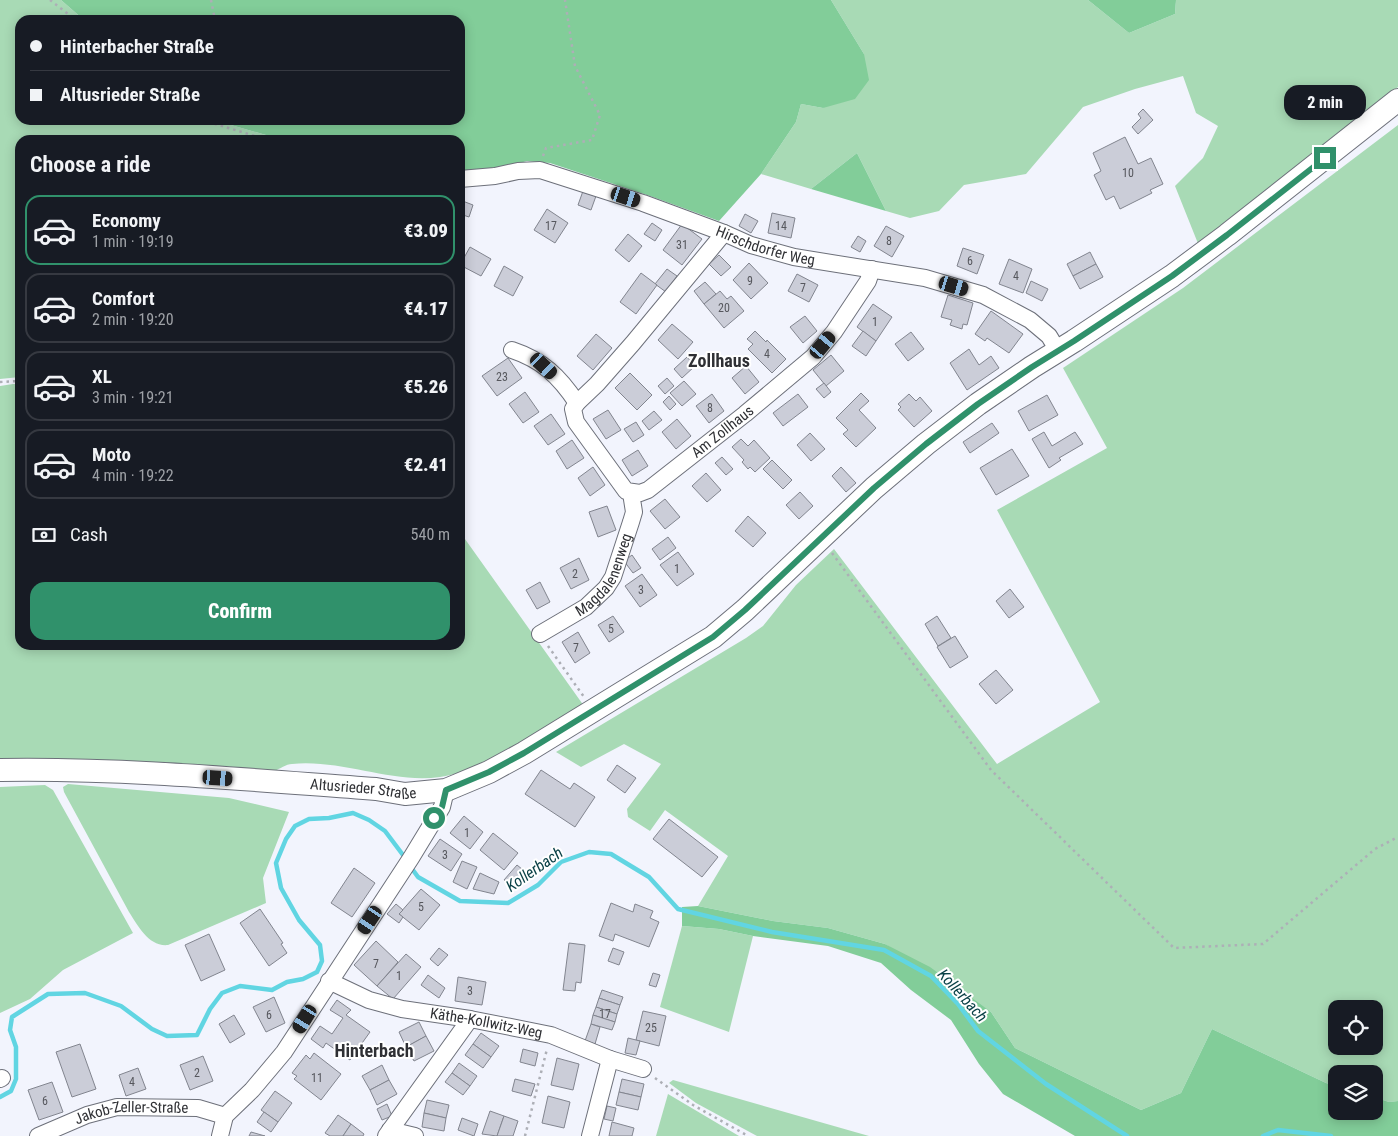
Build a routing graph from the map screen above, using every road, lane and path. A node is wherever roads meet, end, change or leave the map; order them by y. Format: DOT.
graph roads {
  1 [pos="50,0"];
  2 [pos="211,0"];
  3 [pos="564,0"];
  4 [pos="70,15"];
  5 [pos="214,15"];
  6 [pos="1398,100"];
  7 [pos="218,125"];
  8 [pos="252,135"];
  9 [pos="540,170"];
  10 [pos="465,178"];
  11 [pos="724,233"];
  12 [pos="872,269"];
  13 [pos="512,350"];
  14 [pos="1058,351"];
  15 [pos="15,380"];
  16 [pos="0,382"];
  17 [pos="577,403"];
  18 [pos="631,493"];
  19 [pos="828,546"];
  20 [pos="540,634"];
  21 [pos="593,710"];
  22 [pos="0,770"];
  23 [pos="446,790"];
  24 [pos="1398,837"];
  25 [pos="329,981"];
  26 [pos="470,1019"];
  27 [pos="551,1035"];
  28 [pos="610,1059"];
  29 [pos="643,1069"];
  30 [pos="225,1116"];
  31 [pos="388,1133"];
  32 [pos="38,1136"];
  33 [pos="220,1136"];
  34 [pos="415,1136"];
  35 [pos="525,1136"];
  36 [pos="590,1136"];
  37 [pos="748,1136"];
  1 -- 4 [label="path"];
  2 -- 5 [label="path"];
  3 -- 9 [label="path"];
  6 -- 14 [label="main road, Altusrieder Straße"];
  7 -- 8 [label="path"];
  9 -- 10 [label="street, Hirschdorfer Weg"];
  9 -- 11 [label="street, Hirschdorfer Weg"];
  11 -- 12 [label="street, Hirschdorfer Weg"];
  11 -- 17 [label="street"];
  12 -- 14 [label="street, Hirschdorfer Weg"];
  12 -- 18 [label="street, Am Zollhaus"];
  13 -- 17 [label="street"];
  14 -- 21 [label="main road, Altusrieder Straße"];
  15 -- 16 [label="path"];
  17 -- 18 [label="street"];
  18 -- 20 [label="street, Magdalenenweg"];
  19 -- 24 [label="path"];
  20 -- 21 [label="path"];
  21 -- 23 [label="main road, Altusrieder Straße"];
  22 -- 23 [label="main road, Altusrieder Straße"];
  23 -- 25 [label="street"];
  25 -- 26 [label="street, Käthe-Kollwitz-Weg"];
  25 -- 30 [label="street"];
  26 -- 27 [label="street, Käthe-Kollwitz-Weg"];
  26 -- 31 [label="street"];
  27 -- 28 [label="street, Käthe-Kollwitz-Weg"];
  27 -- 35 [label="path"];
  28 -- 29 [label="street, Käthe-Kollwitz-Weg"];
  28 -- 36 [label="street"];
  29 -- 37 [label="path"];
  30 -- 32 [label="street, Jakob-Zeller-Straße"];
  30 -- 33 [label="street"];
  31 -- 34 [label="street"];
}
